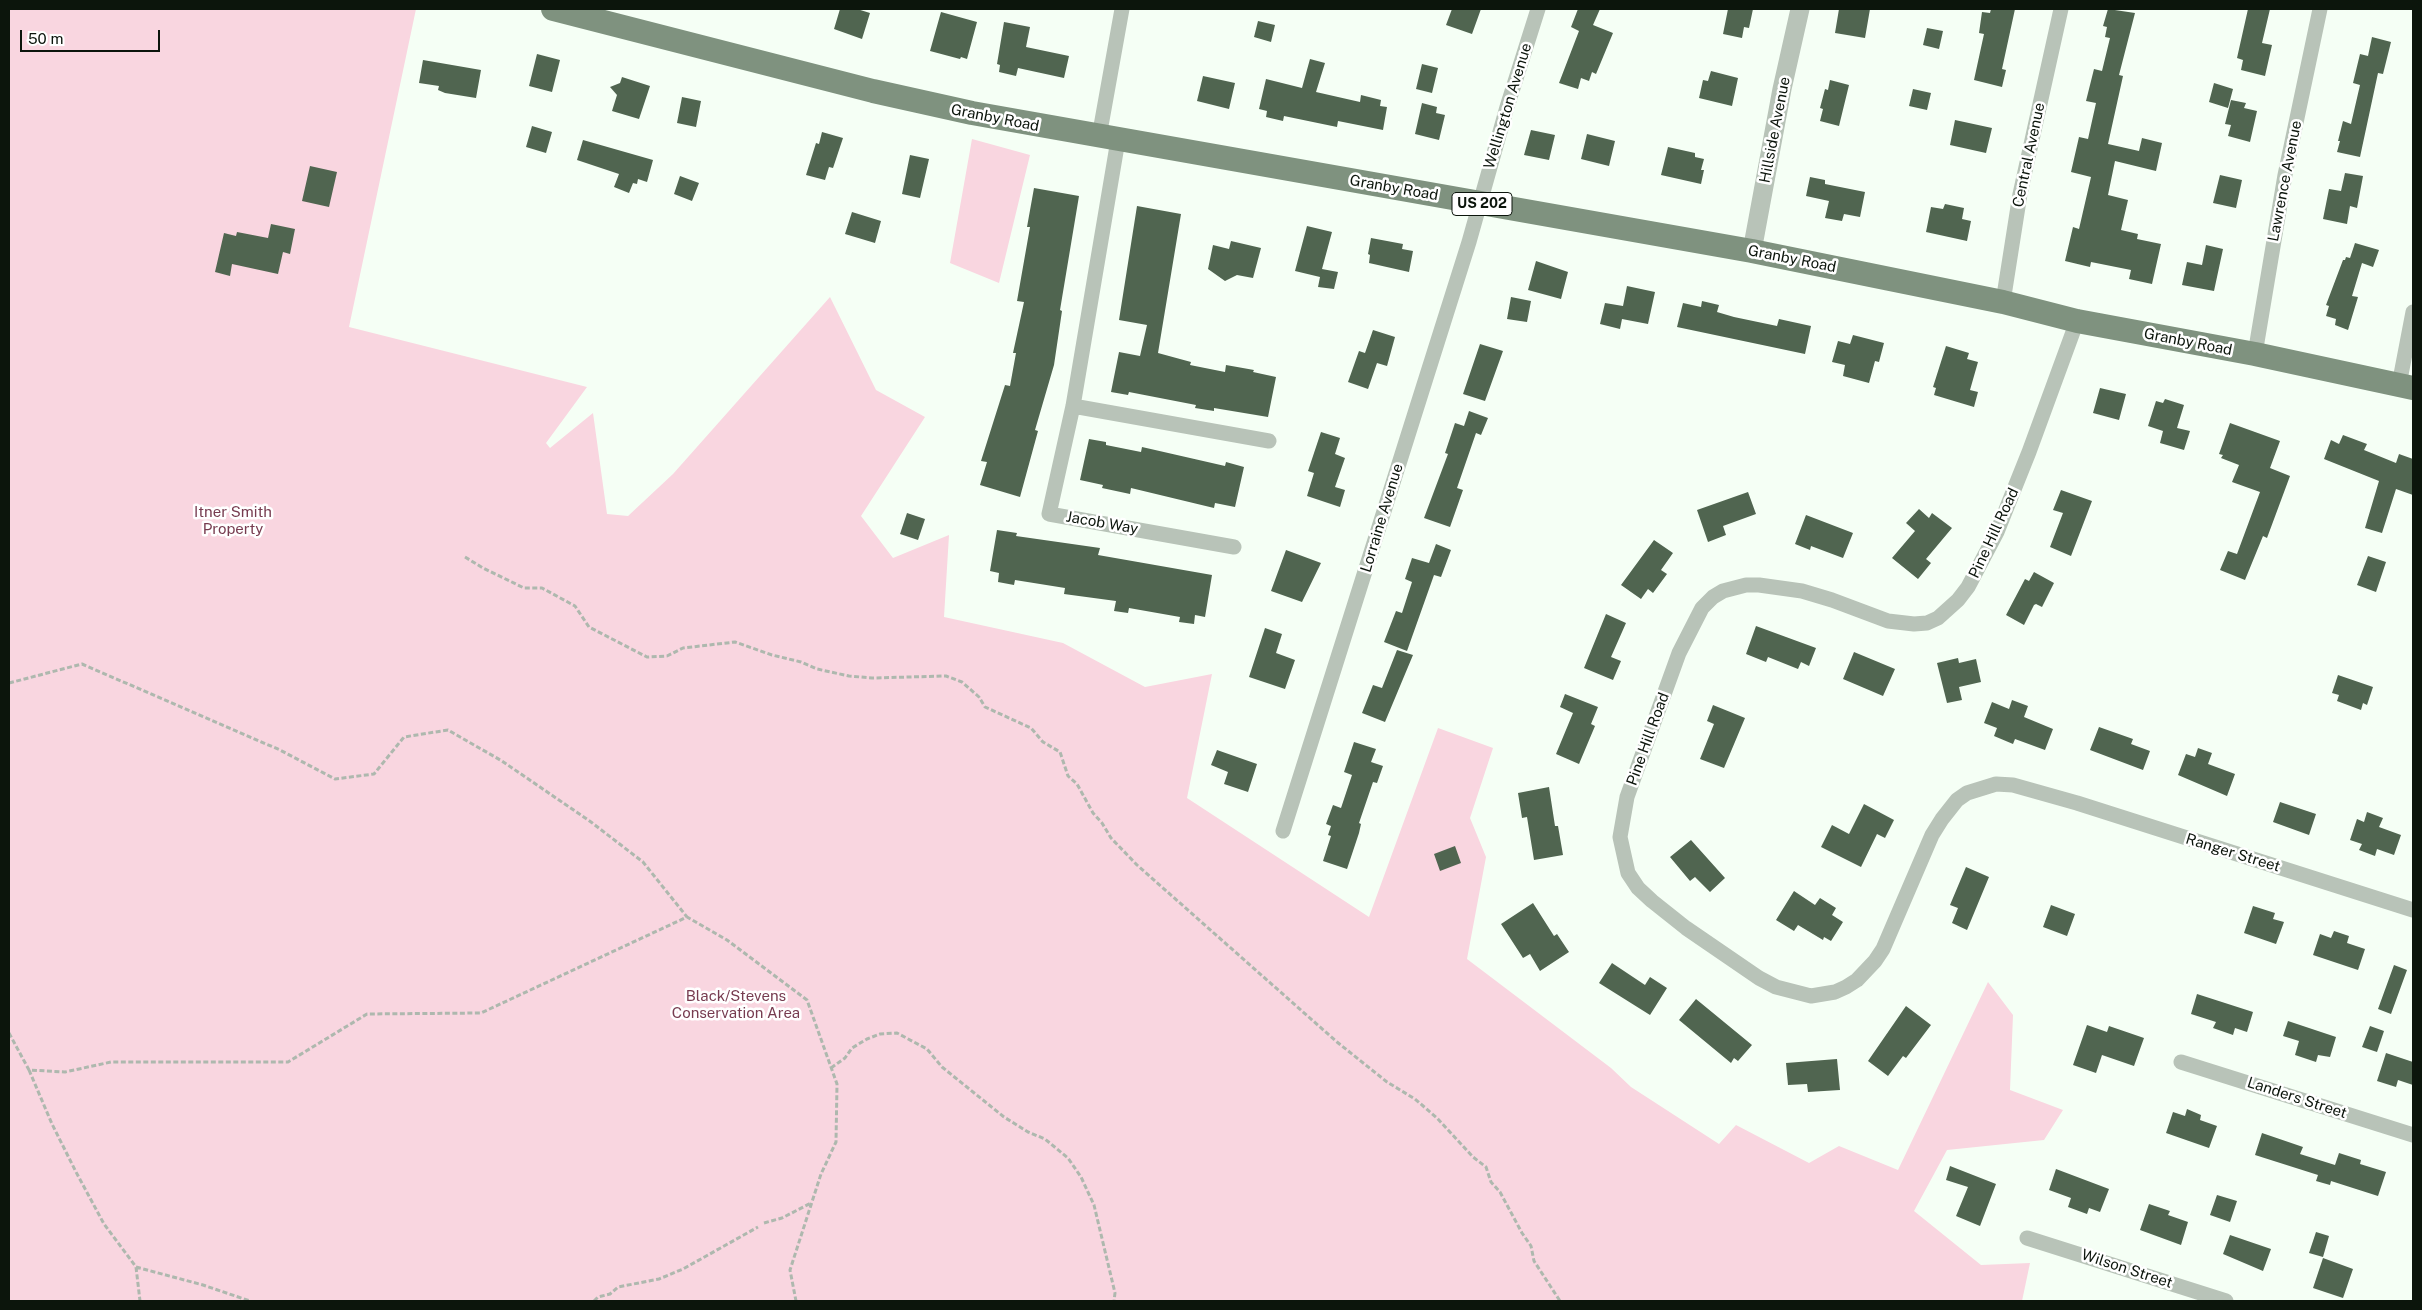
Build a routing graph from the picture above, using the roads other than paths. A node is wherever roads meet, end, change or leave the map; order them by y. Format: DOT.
graph roads {
  1 [pos="1122,9"];
  2 [pos="1538,9"];
  3 [pos="1800,9"];
  4 [pos="2061,9"];
  5 [pos="2320,9"];
  6 [pos="566,10"];
  7 [pos="1109,139"];
  8 [pos="1479,203"];
  9 [pos="1752,251"];
  10 [pos="2003,302"];
  11 [pos="2413,312"];
  12 [pos="2077,321"];
  13 [pos="2255,354"];
  14 [pos="2406,387"];
  15 [pos="1073,406"];
  16 [pos="1269,441"];
  17 [pos="1234,547"];
  18 [pos="2053,797"];
  19 [pos="1283,831"];
  20 [pos="2413,910"];
  21 [pos="2181,1062"];
  22 [pos="2413,1135"];
  23 [pos="2027,1238"];
  24 [pos="2226,1301"];
  1 -- 7 [label="street, Jacob Way"];
  2 -- 8 [label="street, Wellington Avenue"];
  3 -- 9 [label="street, Hillside Avenue"];
  4 -- 10 [label="street, Central Avenue"];
  5 -- 13 [label="street, Lawrence Avenue"];
  6 -- 7 [label="main road, Granby Road / US 202"];
  7 -- 8 [label="main road, Granby Road / US 202"];
  7 -- 15 [label="street, Jacob Way"];
  8 -- 9 [label="main road, Granby Road / US 202"];
  8 -- 19 [label="street, Lorraine Avenue"];
  9 -- 10 [label="main road, Granby Road / US 202"];
  10 -- 12 [label="main road, Granby Road / US 202"];
  11 -- 14 [label="street"];
  12 -- 13 [label="main road, Granby Road / US 202"];
  12 -- 18 [label="street, Pine Hill Road"];
  13 -- 14 [label="main road, Granby Road / US 202"];
  15 -- 16 [label="street"];
  15 -- 17 [label="street, Jacob Way"];
  18 -- 20 [label="street, Ranger Street"];
  21 -- 22 [label="street, Landers Street"];
  23 -- 24 [label="street, Wilson Street"];
}
